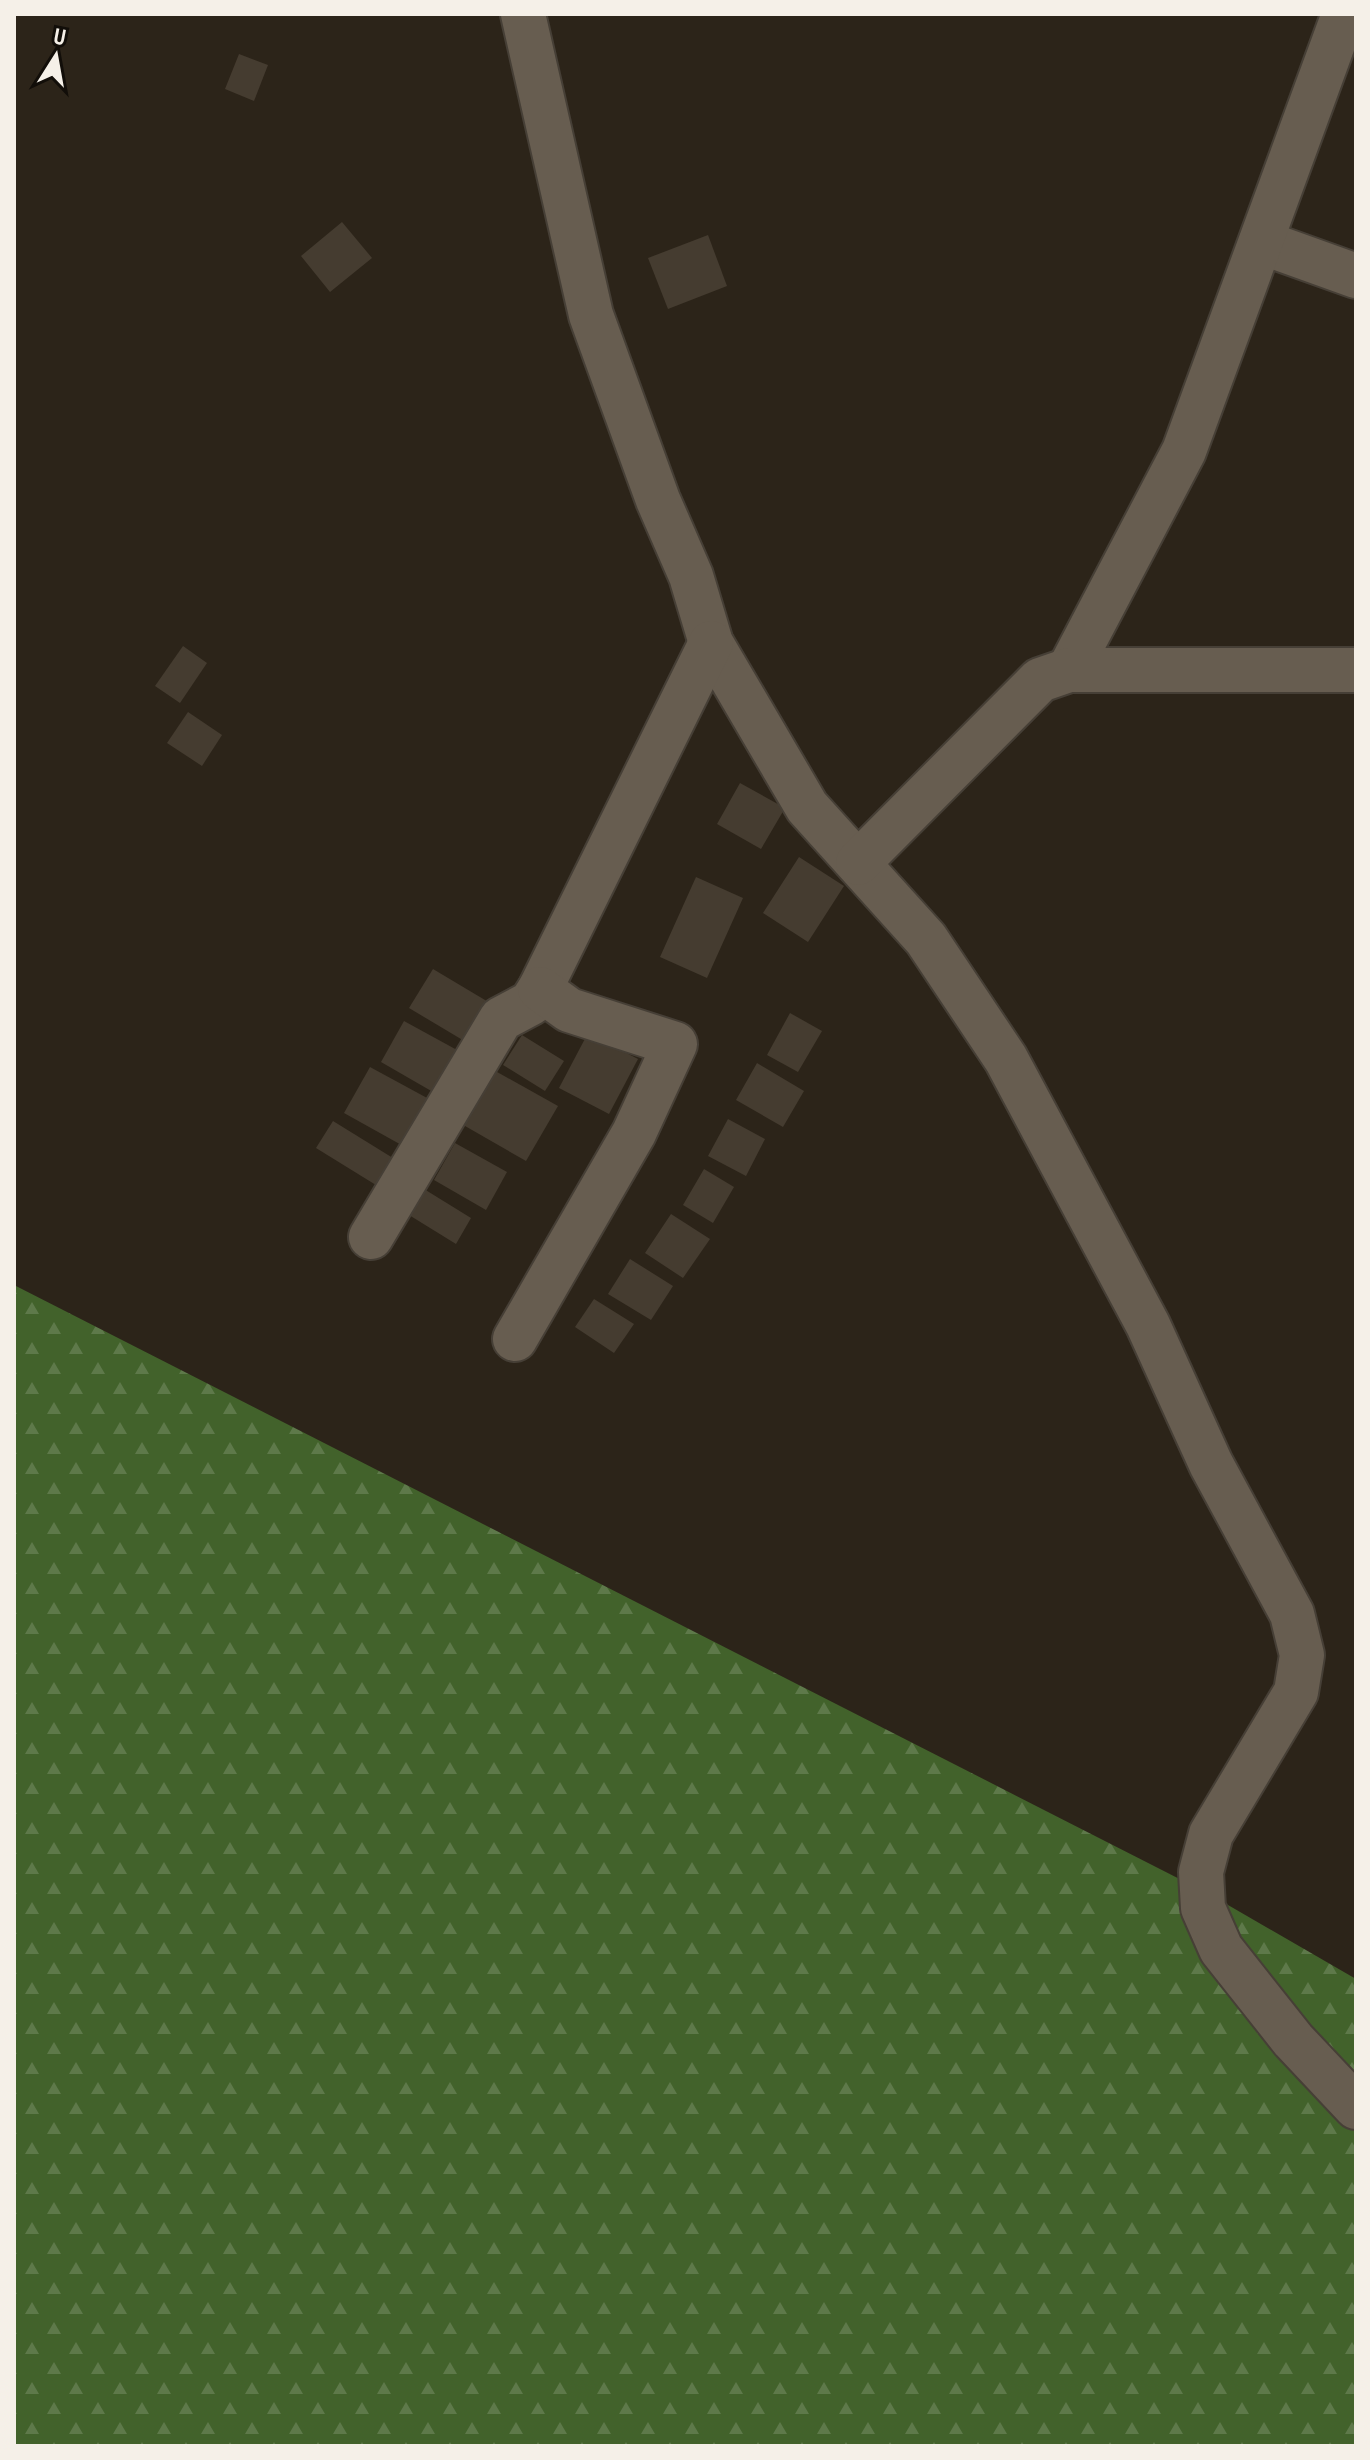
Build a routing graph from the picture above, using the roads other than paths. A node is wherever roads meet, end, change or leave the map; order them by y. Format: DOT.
graph roads {
  1 [pos="523,14"];
  2 [pos="1344,14"];
  3 [pos="1261,242"];
  4 [pos="1356,276"];
  5 [pos="711,643"];
  6 [pos="1069,670"];
  7 [pos="1356,670"];
  8 [pos="858,863"];
  9 [pos="540,989"];
  10 [pos="371,1237"];
  11 [pos="515,1339"];
  12 [pos="1356,2107"];
  1 -- 5 [label="street"];
  2 -- 3 [label="street"];
  3 -- 4 [label="street"];
  3 -- 6 [label="street"];
  5 -- 8 [label="street"];
  5 -- 9 [label="street"];
  6 -- 7 [label="street"];
  6 -- 8 [label="street"];
  8 -- 12 [label="street"];
  9 -- 10 [label="street"];
  9 -- 11 [label="street"];
}
